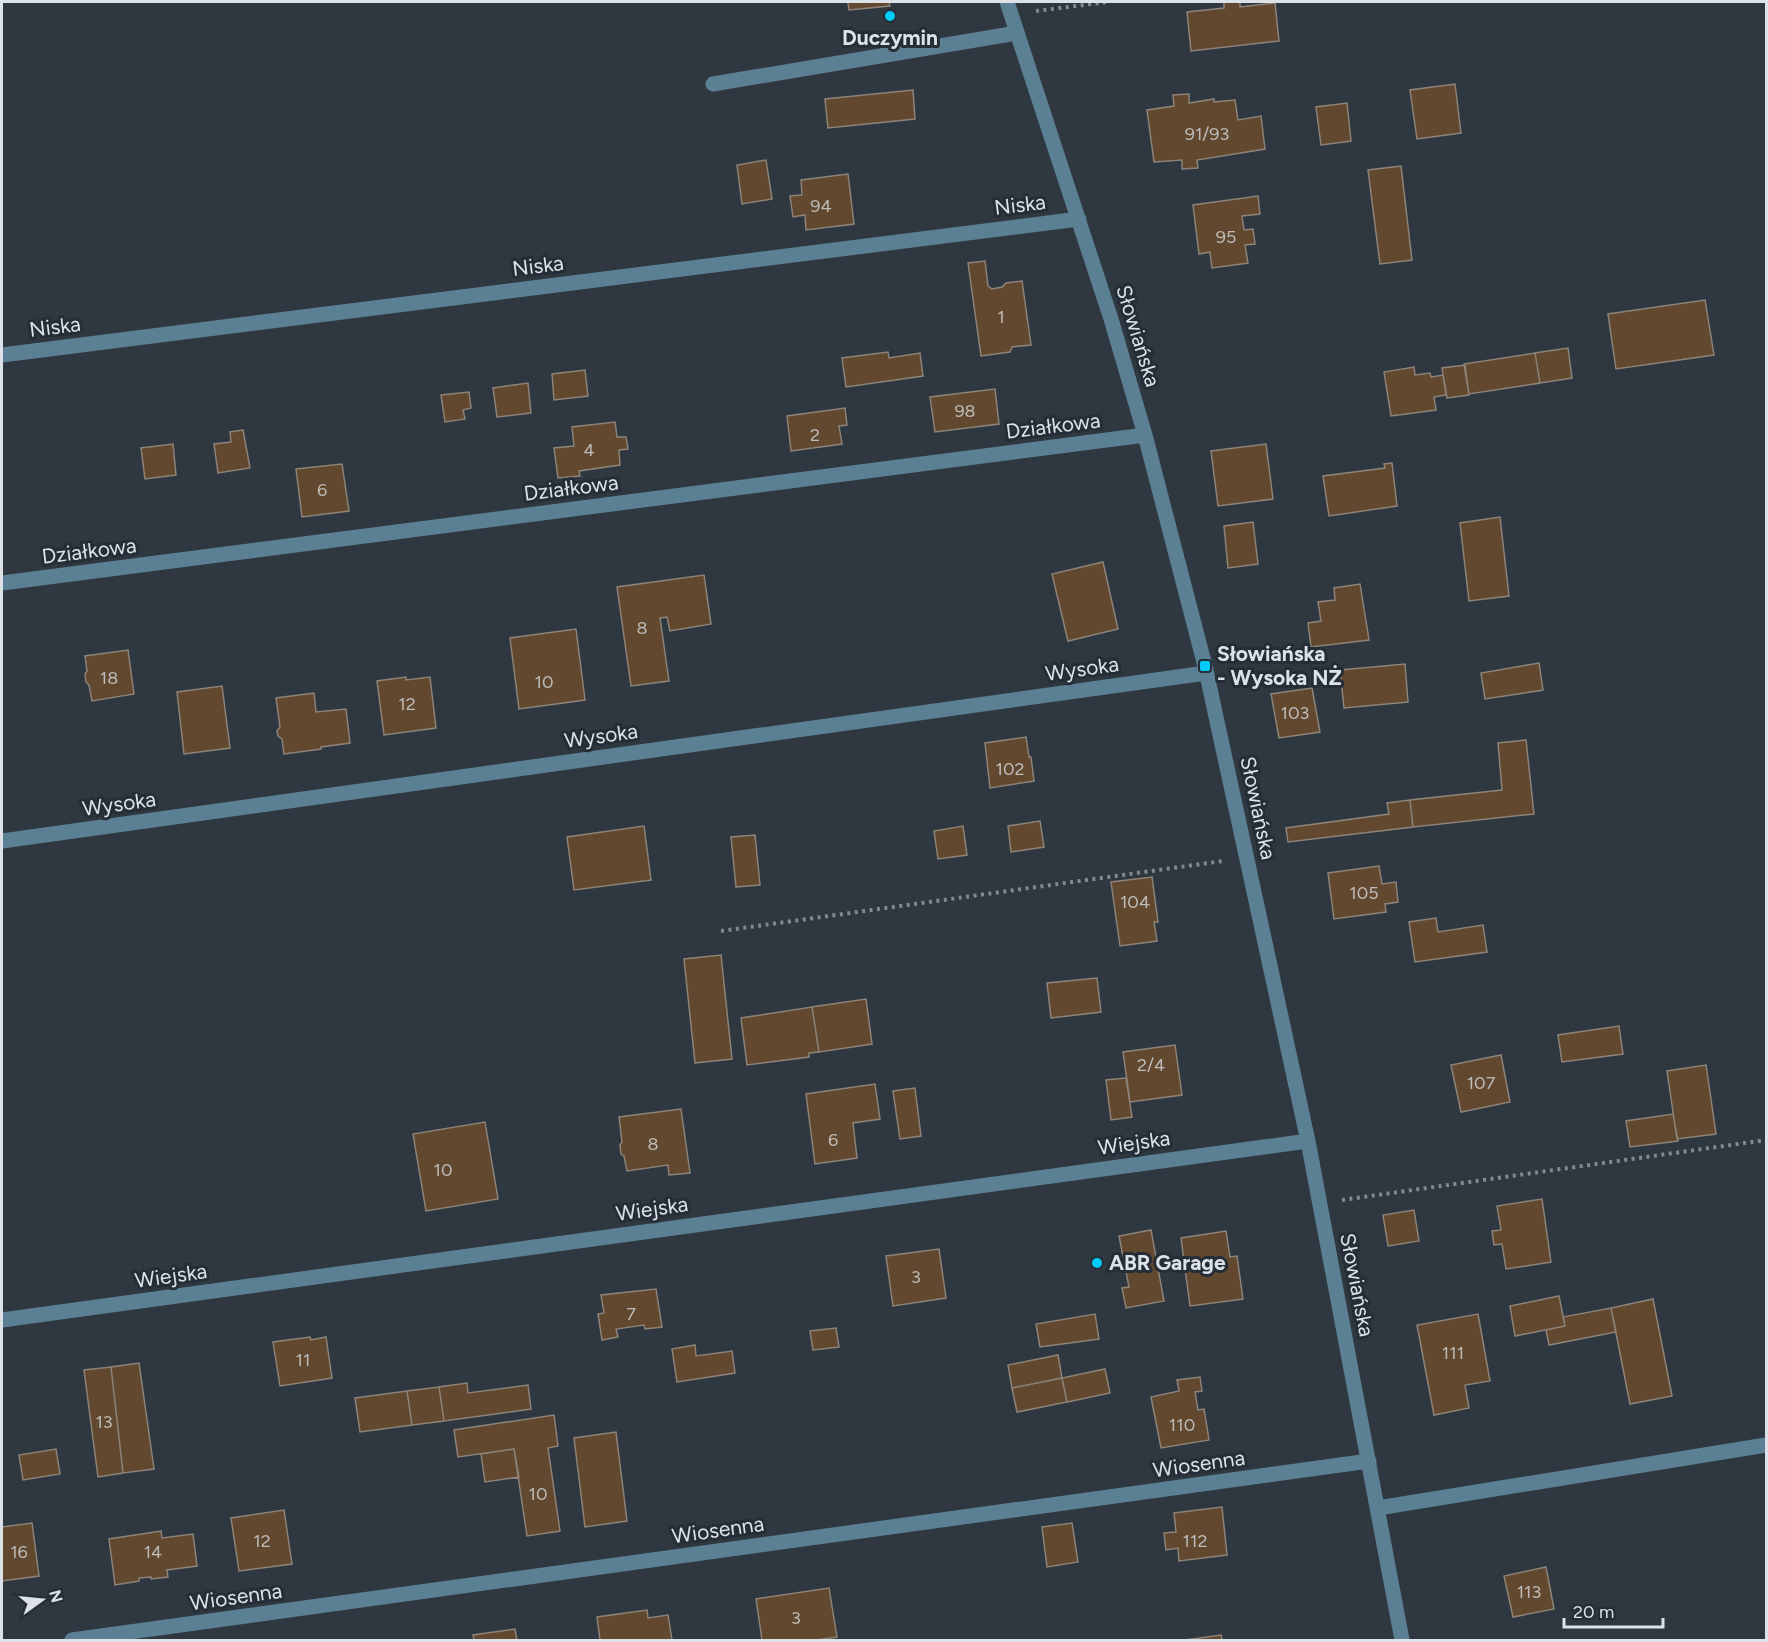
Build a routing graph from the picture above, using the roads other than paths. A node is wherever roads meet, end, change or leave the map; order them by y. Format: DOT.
graph roads {
  1 [pos="1009,8"];
  2 [pos="1017,33"];
  3 [pos="713,84"];
  4 [pos="1079,219"];
  5 [pos="2,355"];
  6 [pos="1145,435"];
  7 [pos="2,583"];
  8 [pos="1206,673"];
  9 [pos="2,841"];
  10 [pos="1308,1141"];
  11 [pos="2,1320"];
  12 [pos="1767,1445"];
  13 [pos="1369,1461"];
  14 [pos="1378,1508"];
  15 [pos="72,1641"];
  16 [pos="1402,1641"];
  1 -- 2 [label="street, Słowiańska"];
  2 -- 3 [label="street"];
  2 -- 4 [label="street, Słowiańska"];
  4 -- 5 [label="street, Niska"];
  4 -- 6 [label="street, Słowiańska"];
  6 -- 7 [label="street, Działkowa"];
  6 -- 8 [label="street, Słowiańska"];
  8 -- 9 [label="street, Wysoka"];
  8 -- 10 [label="street, Słowiańska"];
  10 -- 11 [label="street, Wiejska"];
  10 -- 13 [label="street, Słowiańska"];
  12 -- 14 [label="street"];
  13 -- 14 [label="street, Słowiańska"];
  13 -- 15 [label="street, Wiosenna"];
  14 -- 16 [label="street, Słowiańska"];
}
